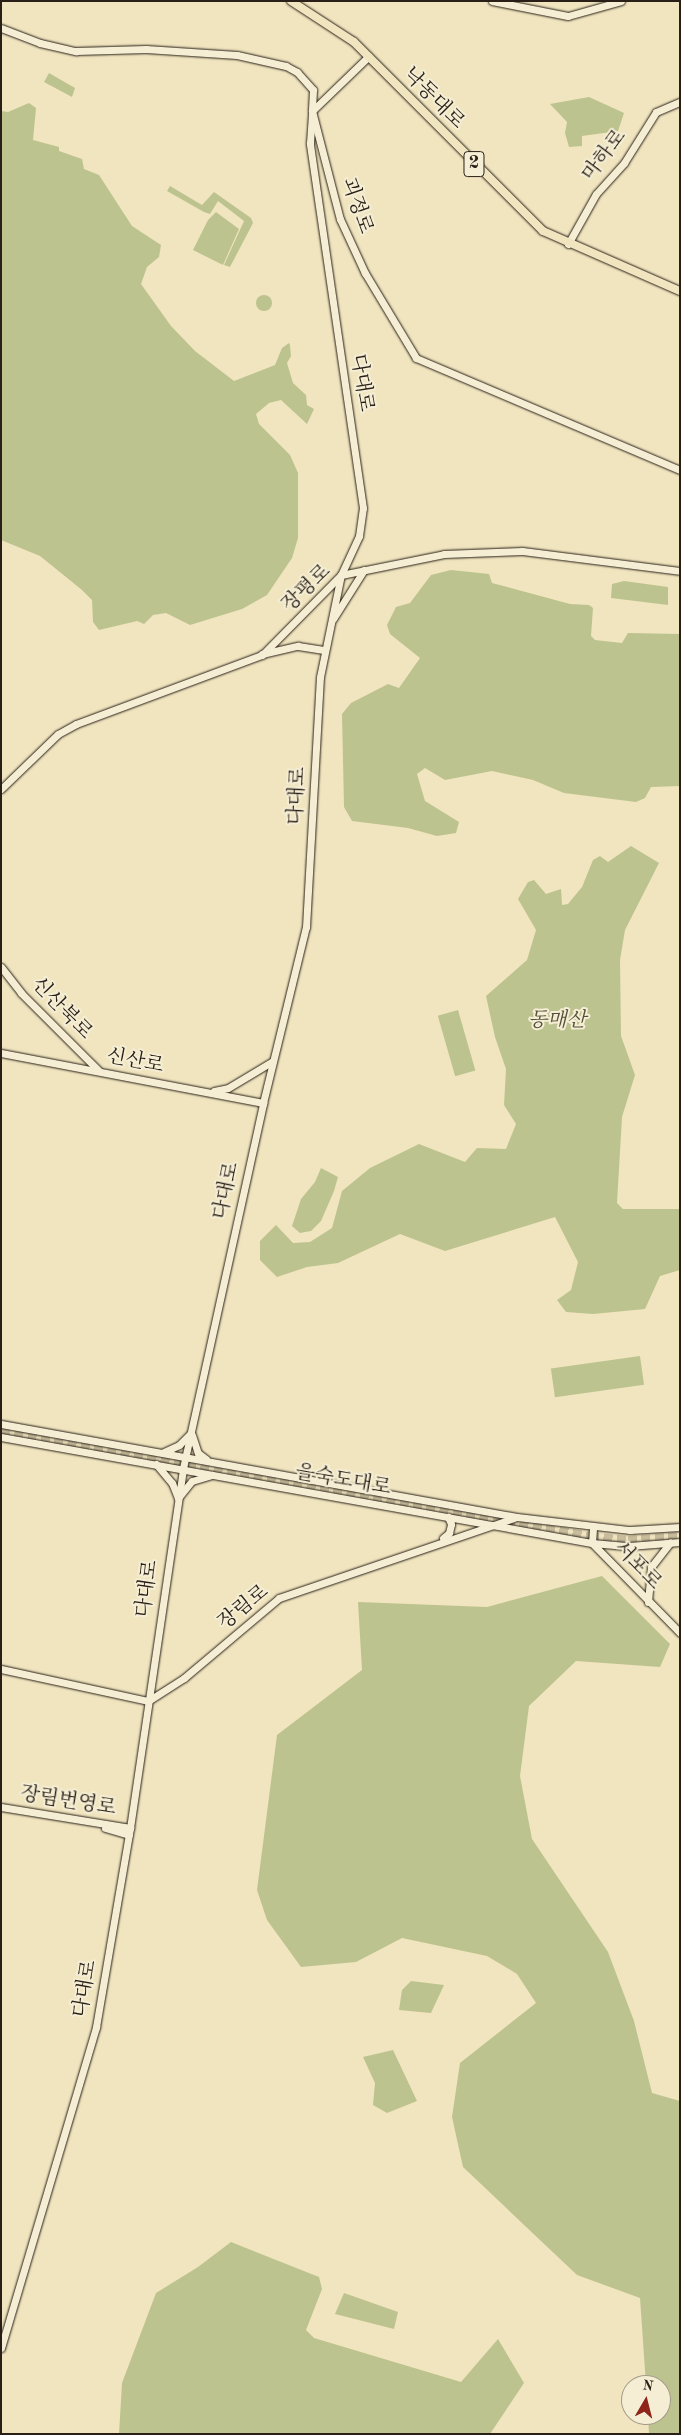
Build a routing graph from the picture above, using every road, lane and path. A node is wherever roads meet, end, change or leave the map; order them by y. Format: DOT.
graph roads {
  1 [pos="291,1"];
  2 [pos="492,1"];
  3 [pos="621,1"];
  4 [pos="1,28"];
  5 [pos="369,56"];
  6 [pos="680,102"];
  7 [pos="312,111"];
  8 [pos="568,244"];
  9 [pos="680,291"];
  10 [pos="680,470"];
  11 [pos="364,570"];
  12 [pos="680,571"];
  13 [pos="341,575"];
  14 [pos="329,626"];
  15 [pos="324,650"];
  16 [pos="262,654"];
  17 [pos="1,789"];
  18 [pos="1,967"];
  19 [pos="1,1053"];
  20 [pos="273,1061"];
  21 [pos="99,1072"];
  22 [pos="209,1092"];
  23 [pos="262,1102"];
  24 [pos="1,1424"];
  25 [pos="191,1432"];
  26 [pos="1,1437"];
  27 [pos="164,1452"];
  28 [pos="186,1456"];
  29 [pos="209,1461"];
  30 [pos="156,1464"];
  31 [pos="183,1468"];
  32 [pos="216,1474"];
  33 [pos="178,1498"];
  34 [pos="448,1517"];
  35 [pos="516,1517"];
  36 [pos="493,1525"];
  37 [pos="680,1527"];
  38 [pos="593,1528"];
  39 [pos="440,1541"];
  40 [pos="680,1542"];
  41 [pos="592,1543"];
  42 [pos="670,1543"];
  43 [pos="648,1602"];
  44 [pos="680,1633"];
  45 [pos="1,1669"];
  46 [pos="148,1701"];
  47 [pos="1,1809"];
  48 [pos="130,1832"];
  49 [pos="1,2348"];
  1 -- 5 [label="main road, 낙동대로 / 2"];
  2 -- 3 [label="main road"];
  4 -- 7 [label="main road, 괴정로"];
  5 -- 7 [label="main road"];
  5 -- 8 [label="main road, 낙동대로 / 2"];
  6 -- 8 [label="main road, 마하로"];
  7 -- 10 [label="main road, 괴정로"];
  7 -- 13 [label="main road, 다대로"];
  8 -- 9 [label="main road, 낙동대로 / 2"];
  11 -- 12 [label="main road, 장평로"];
  11 -- 13 [label="main road, 장평로"];
  11 -- 14 [label="main road"];
  13 -- 14 [label="main road, 다대로"];
  13 -- 16 [label="main road, 장평로"];
  14 -- 15 [label="main road, 다대로"];
  15 -- 16 [label="main road"];
  15 -- 20 [label="main road, 다대로"];
  16 -- 17 [label="main road, 장평로"];
  18 -- 21 [label="main road, 신산북로"];
  19 -- 21 [label="main road, 신산로"];
  20 -- 22 [label="main road"];
  20 -- 23 [label="main road, 다대로"];
  21 -- 22 [label="main road, 신산로"];
  22 -- 23 [label="main road, 신산로"];
  23 -- 25 [label="main road, 다대로"];
  24 -- 27 [label="main road, 을숙도대로"];
  25 -- 27 [label="main road"];
  25 -- 28 [label="main road, 다대로"];
  25 -- 29 [label="main road"];
  26 -- 30 [label="main road, 을숙도대로"];
  27 -- 28 [label="main road, 을숙도대로"];
  28 -- 29 [label="main road, 을숙도대로"];
  28 -- 31 [label="main road, 다대로"];
  29 -- 35 [label="main road, 을숙도대로"];
  30 -- 31 [label="main road, 을숙도대로"];
  30 -- 33 [label="main road"];
  31 -- 32 [label="main road, 을숙도대로"];
  31 -- 33 [label="main road, 다대로"];
  32 -- 33 [label="main road"];
  32 -- 34 [label="main road, 을숙도대로"];
  33 -- 46 [label="main road, 다대로"];
  34 -- 36 [label="main road, 을숙도대로"];
  34 -- 39 [label="main road"];
  35 -- 36 [label="main road, 장림로"];
  35 -- 38 [label="main road, 을숙도대로"];
  36 -- 39 [label="main road, 장림로"];
  36 -- 41 [label="main road, 을숙도대로"];
  37 -- 38 [label="main road, 을숙도대로"];
  38 -- 41 [label="main road"];
  39 -- 46 [label="main road, 장림로"];
  40 -- 42 [label="main road, 을숙도대로"];
  41 -- 42 [label="main road, 을숙도대로"];
  41 -- 43 [label="main road, 서포로"];
  42 -- 43 [label="main road"];
  43 -- 44 [label="main road, 서포로"];
  45 -- 46 [label="main road"];
  46 -- 48 [label="main road, 다대로"];
  47 -- 48 [label="main road, 장림번영로"];
  48 -- 49 [label="main road, 다대로"];
}
